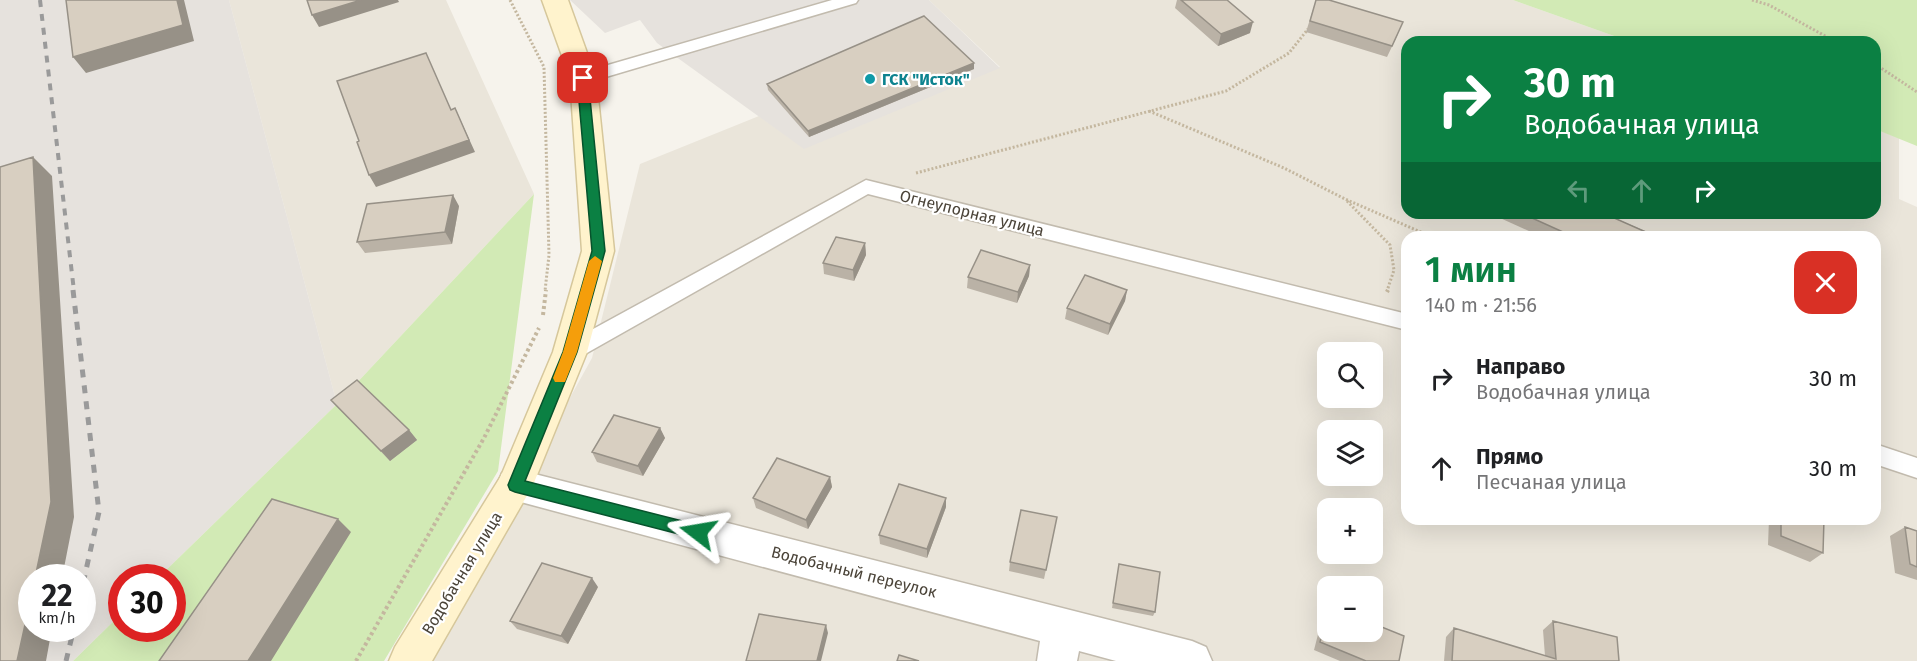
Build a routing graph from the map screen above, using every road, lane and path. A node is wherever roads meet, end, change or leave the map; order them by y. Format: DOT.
graph roads {
  1 [pos="510,0"];
  2 [pos="555,0"];
  3 [pos="850,0"];
  4 [pos="1752,0"];
  5 [pos="1764,0"];
  6 [pos="1768,4"];
  7 [pos="1309,28"];
  8 [pos="1825,36"];
  9 [pos="1881,68"];
  10 [pos="583,78"];
  11 [pos="1917,92"];
  12 [pos="1149,111"];
  13 [pos="866,187"];
  14 [pos="1345,199"];
  15 [pos="1418,231"];
  16 [pos="1363,311"];
  17 [pos="1401,320"];
  18 [pos="570,352"];
  19 [pos="1881,456"];
  20 [pos="1917,468"];
  21 [pos="515,485"];
  22 [pos="1060,643"];
  23 [pos="356,661"];
  24 [pos="409,661"];
  25 [pos="1192,661"];
  1 -- 23 [label="path"];
  2 -- 10 [label="street, Водобачная улица"];
  3 -- 10 [label="lane"];
  4 -- 6 [label="path"];
  5 -- 6 [label="path"];
  6 -- 8 [label="path"];
  7 -- 12 [label="path"];
  9 -- 11 [label="path"];
  10 -- 18 [label="street, Водобачная улица"];
  12 -- 13 [label="path"];
  12 -- 14 [label="path"];
  13 -- 16 [label="lane, Огнеупорная улица"];
  13 -- 18 [label="lane"];
  14 -- 15 [label="path"];
  14 -- 16 [label="path"];
  16 -- 17 [label="lane, Огнеупорная улица"];
  18 -- 21 [label="street, Водобачная улица"];
  19 -- 20 [label="lane"];
  21 -- 22 [label="street, Водобачный переулок"];
  21 -- 24 [label="street, Водобачная улица"];
  22 -- 25 [label="street, Водобачный переулок"];
}
